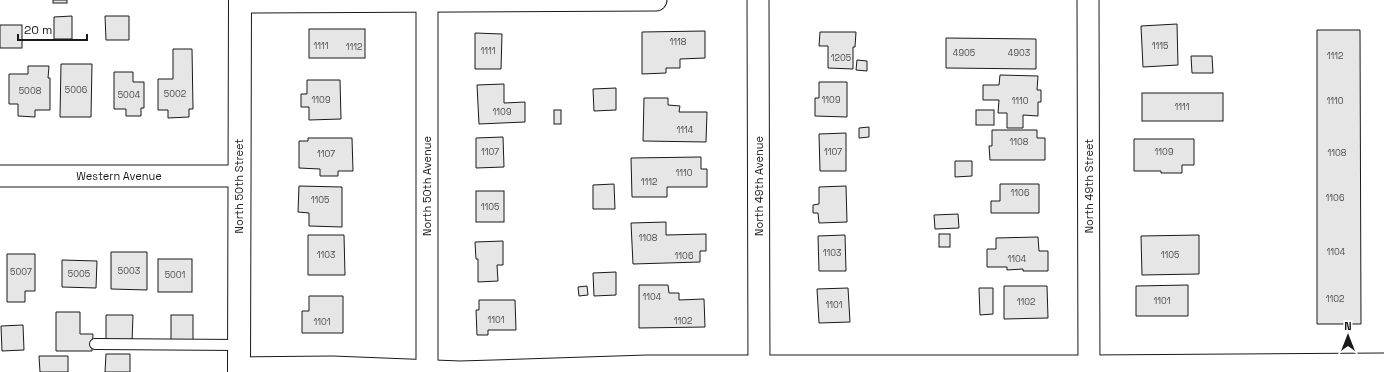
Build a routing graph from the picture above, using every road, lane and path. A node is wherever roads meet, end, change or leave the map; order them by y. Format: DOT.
graph roads {
  1 [pos="656,0"];
  2 [pos="758,0"];
  3 [pos="1088,0"];
  4 [pos="240,1"];
  5 [pos="427,1"];
  6 [pos="0,176"];
  7 [pos="238,176"];
  8 [pos="95,344"];
  9 [pos="239,345"];
  10 [pos="1384,364"];
  11 [pos="759,369"];
  12 [pos="1089,369"];
  13 [pos="239,370"];
  14 [pos="427,372"];
  1 -- 5 [label="street"];
  2 -- 11 [label="street, North 49th Avenue"];
  3 -- 12 [label="street, North 49th Street"];
  4 -- 5 [label="street"];
  4 -- 7 [label="street, North 50th Street"];
  5 -- 14 [label="street, North 50th Avenue"];
  6 -- 7 [label="street, Western Avenue"];
  7 -- 9 [label="street, North 50th Street"];
  8 -- 9 [label="lane"];
  9 -- 13 [label="street, North 50th Street"];
  10 -- 12 [label="street"];
  11 -- 12 [label="street"];
  11 -- 14 [label="street"];
  13 -- 14 [label="street"];
}
